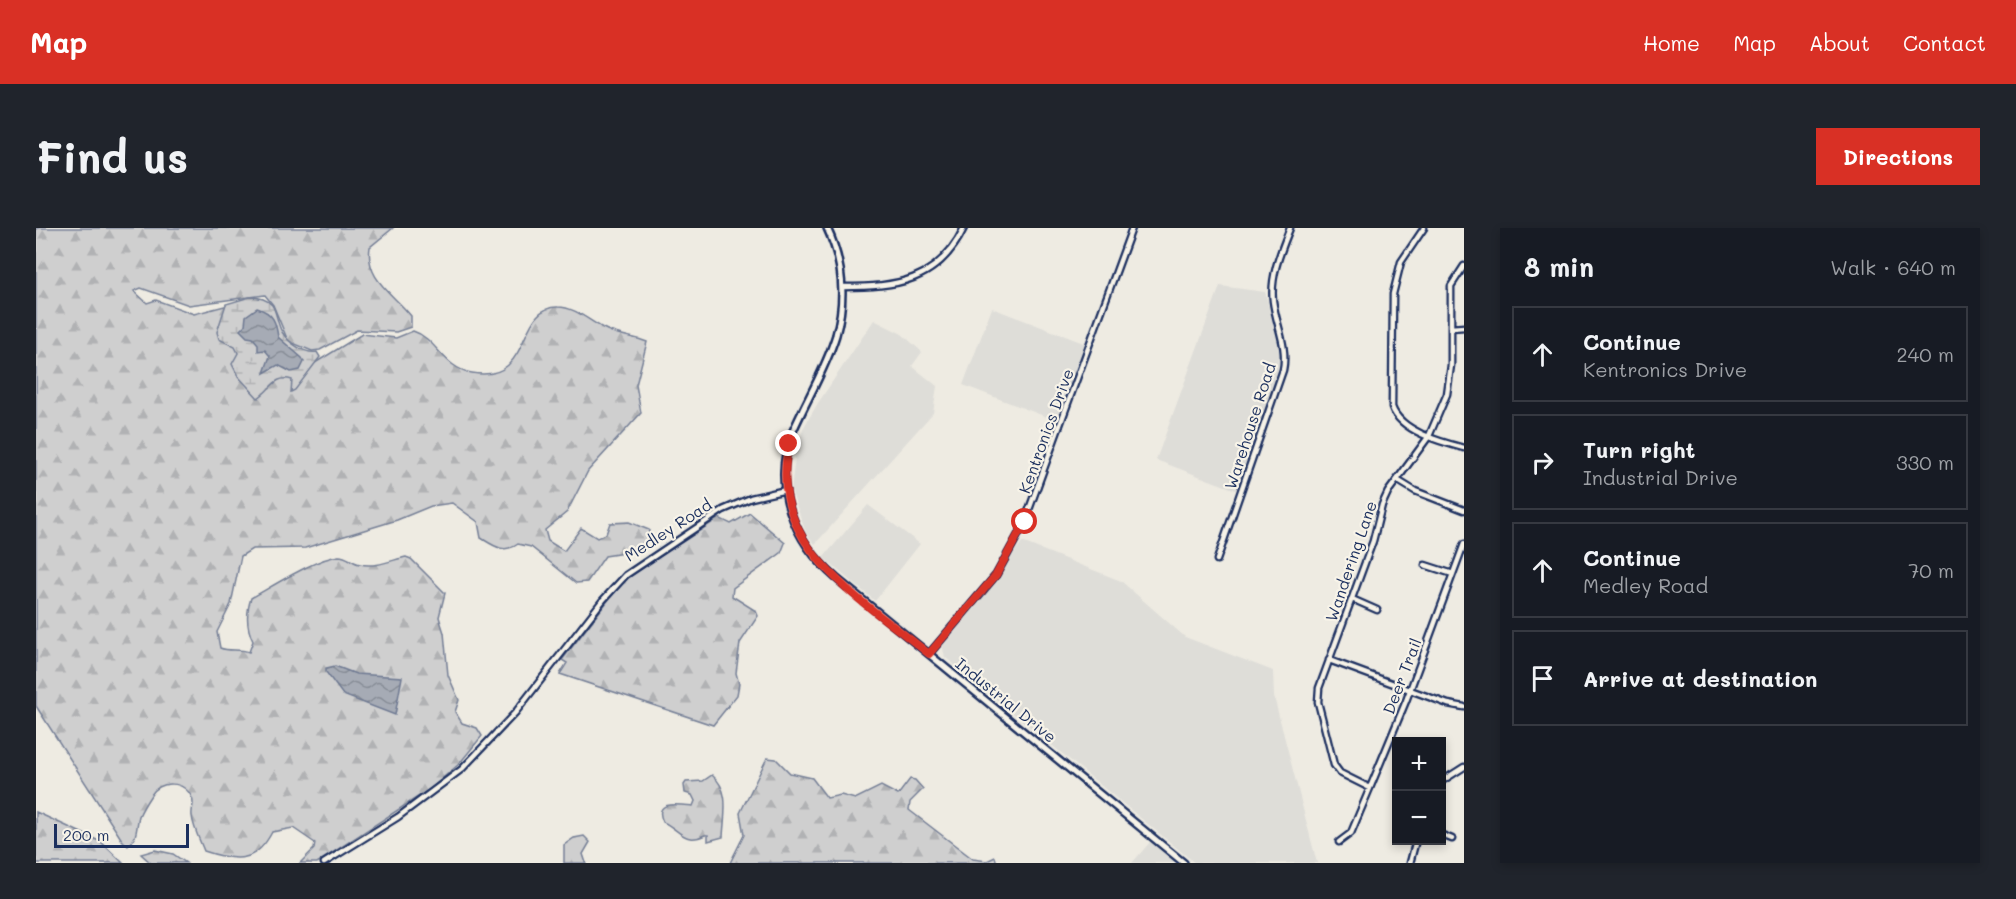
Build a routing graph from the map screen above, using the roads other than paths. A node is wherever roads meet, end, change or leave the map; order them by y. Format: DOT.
graph roads {
  1 [pos="827,228"];
  2 [pos="964,228"];
  3 [pos="1132,228"];
  4 [pos="1290,228"];
  5 [pos="1424,228"];
  6 [pos="1464,266"];
  7 [pos="843,287"];
  8 [pos="1464,327"];
  9 [pos="1451,328"];
  10 [pos="1430,436"];
  11 [pos="1464,448"];
  12 [pos="1397,480"];
  13 [pos="786,490"];
  14 [pos="1464,510"];
  15 [pos="1464,544"];
  16 [pos="1217,560"];
  17 [pos="1425,565"];
  18 [pos="1453,574"];
  19 [pos="1352,599"];
  20 [pos="1377,610"];
  21 [pos="929,654"];
  22 [pos="1329,660"];
  23 [pos="1410,690"];
  24 [pos="1464,707"];
  25 [pos="1464,767"];
  26 [pos="1446,778"];
  27 [pos="1370,788"];
  28 [pos="1446,837"];
  29 [pos="1452,839"];
  30 [pos="1339,842"];
  31 [pos="1415,845"];
  32 [pos="324,863"];
  33 [pos="1184,863"];
  34 [pos="1410,863"];
  1 -- 7 [label="street"];
  2 -- 7 [label="street"];
  3 -- 21 [label="street, Kentronics Drive"];
  4 -- 16 [label="street, Warehouse Road"];
  5 -- 10 [label="street"];
  6 -- 9 [label="street, Wandering Lane"];
  7 -- 13 [label="street"];
  8 -- 9 [label="street"];
  9 -- 10 [label="street, Wandering Lane"];
  10 -- 11 [label="street"];
  10 -- 12 [label="street, Wandering Lane"];
  12 -- 14 [label="street"];
  12 -- 19 [label="street, Wandering Lane"];
  13 -- 21 [label="street, Industrial Drive"];
  13 -- 32 [label="street, Medley Road"];
  15 -- 18 [label="street, Deer Trail"];
  17 -- 18 [label="street"];
  18 -- 23 [label="street, Deer Trail"];
  19 -- 20 [label="street"];
  19 -- 22 [label="street, Wandering Lane"];
  21 -- 33 [label="street, Industrial Drive"];
  22 -- 23 [label="street"];
  22 -- 27 [label="street, Wandering Lane"];
  23 -- 24 [label="street"];
  23 -- 27 [label="street, Deer Trail"];
  25 -- 26 [label="street"];
  27 -- 30 [label="street, Deer Trail"];
  28 -- 29 [label="street"];
  31 -- 34 [label="street"];
}
